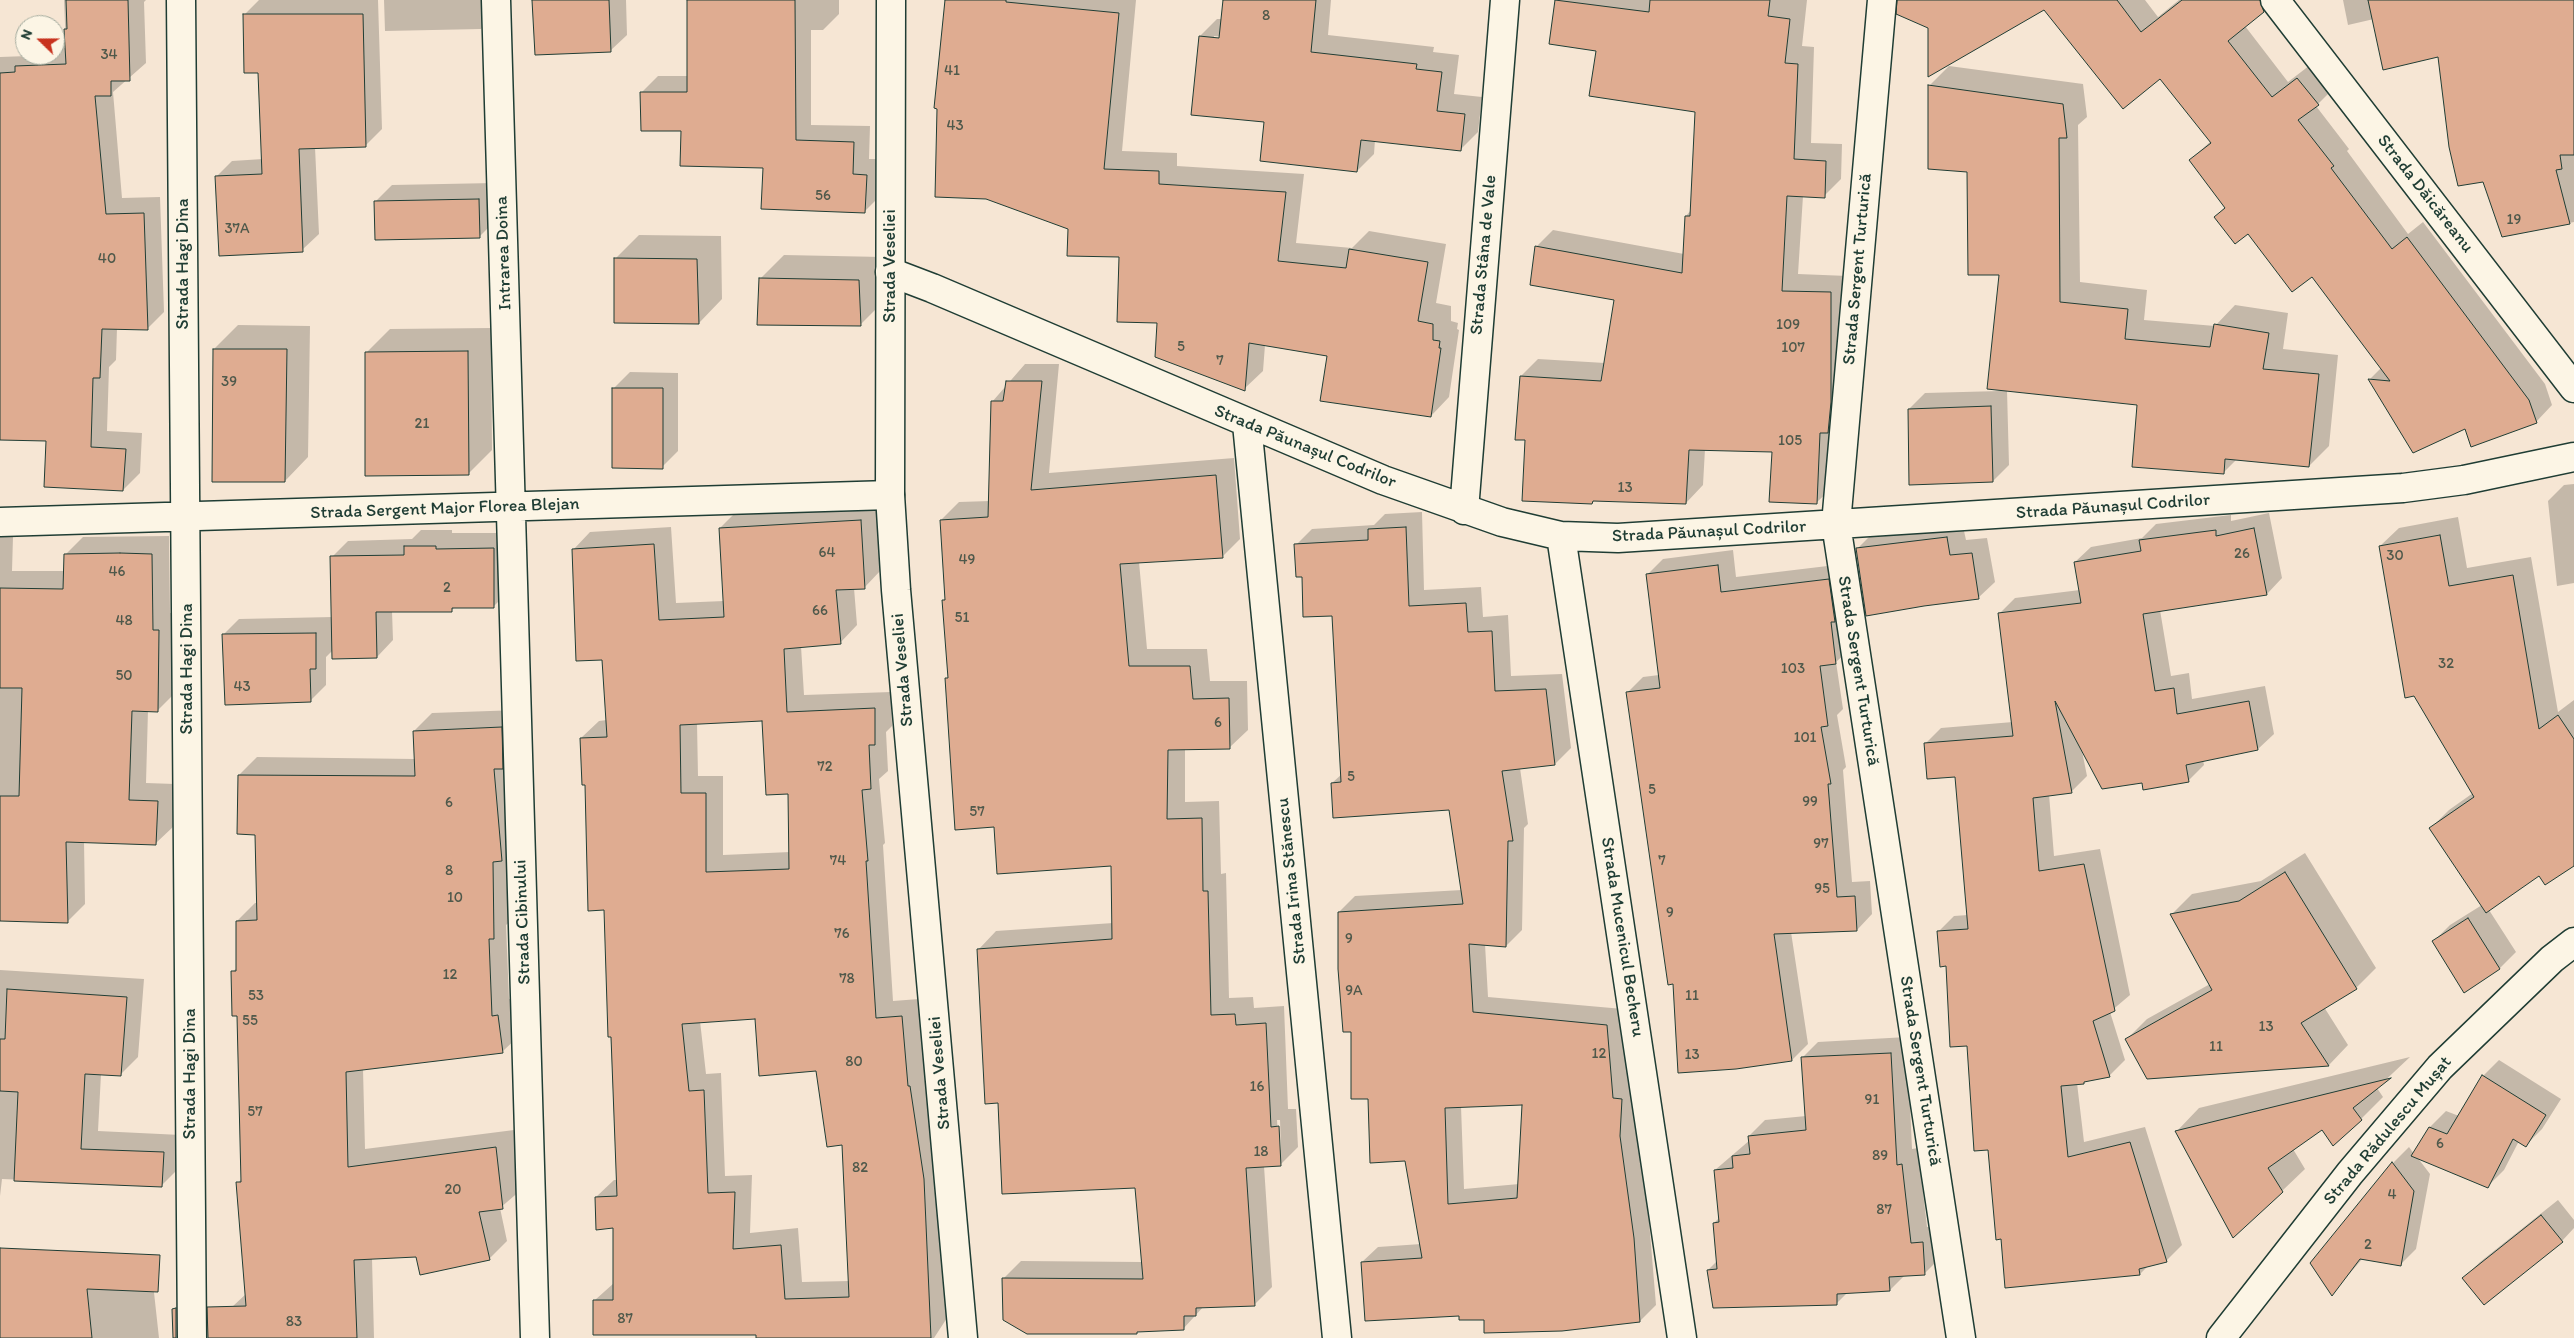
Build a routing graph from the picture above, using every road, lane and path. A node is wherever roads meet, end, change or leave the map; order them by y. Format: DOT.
graph roads {
  1 [pos="181,0"];
  2 [pos="496,0"];
  3 [pos="892,0"];
  4 [pos="1505,0"];
  5 [pos="1882,0"];
  6 [pos="2275,0"];
  7 [pos="890,272"];
  8 [pos="2574,388"];
  9 [pos="1247,424"];
  10 [pos="2574,458"];
  11 [pos="890,495"];
  12 [pos="511,507"];
  13 [pos="1464,510"];
  14 [pos="185,516"];
  15 [pos="0,522"];
  16 [pos="1836,524"];
  17 [pos="1561,536"];
  18 [pos="2574,942"];
  19 [pos="192,1338"];
  20 [pos="535,1338"];
  21 [pos="962,1338"];
  22 [pos="1337,1338"];
  23 [pos="1682,1338"];
  24 [pos="1961,1338"];
  25 [pos="2221,1338"];
  1 -- 14 [label="street, Strada Hagi Dina"];
  2 -- 12 [label="street, Intrarea Doina"];
  3 -- 7 [label="street, Strada Veseliei"];
  4 -- 13 [label="street, Strada Stâna de Vale"];
  5 -- 16 [label="street, Strada Sergent Turturică"];
  6 -- 8 [label="street, Strada Dăicăreanu"];
  7 -- 9 [label="street, Strada Păunașul Codrilor"];
  7 -- 11 [label="street, Strada Veseliei"];
  9 -- 13 [label="street, Strada Păunașul Codrilor"];
  9 -- 22 [label="street, Strada Irina Stănescu"];
  10 -- 16 [label="street, Strada Păunașul Codrilor"];
  11 -- 12 [label="street, Strada Sergent Major Florea Blejan"];
  11 -- 21 [label="street, Strada Veseliei"];
  12 -- 14 [label="street, Strada Sergent Major Florea Blejan"];
  12 -- 20 [label="street, Strada Cibinului"];
  13 -- 17 [label="street, Strada Păunașul Codrilor"];
  14 -- 15 [label="street, Strada Sergent Major Florea Blejan"];
  14 -- 19 [label="street, Strada Hagi Dina"];
  16 -- 17 [label="street, Strada Păunașul Codrilor"];
  16 -- 24 [label="street, Strada Sergent Turturică"];
  17 -- 23 [label="street, Strada Mucenicul Becheru"];
  18 -- 25 [label="street, Strada Rădulescu Mușat"];
}
